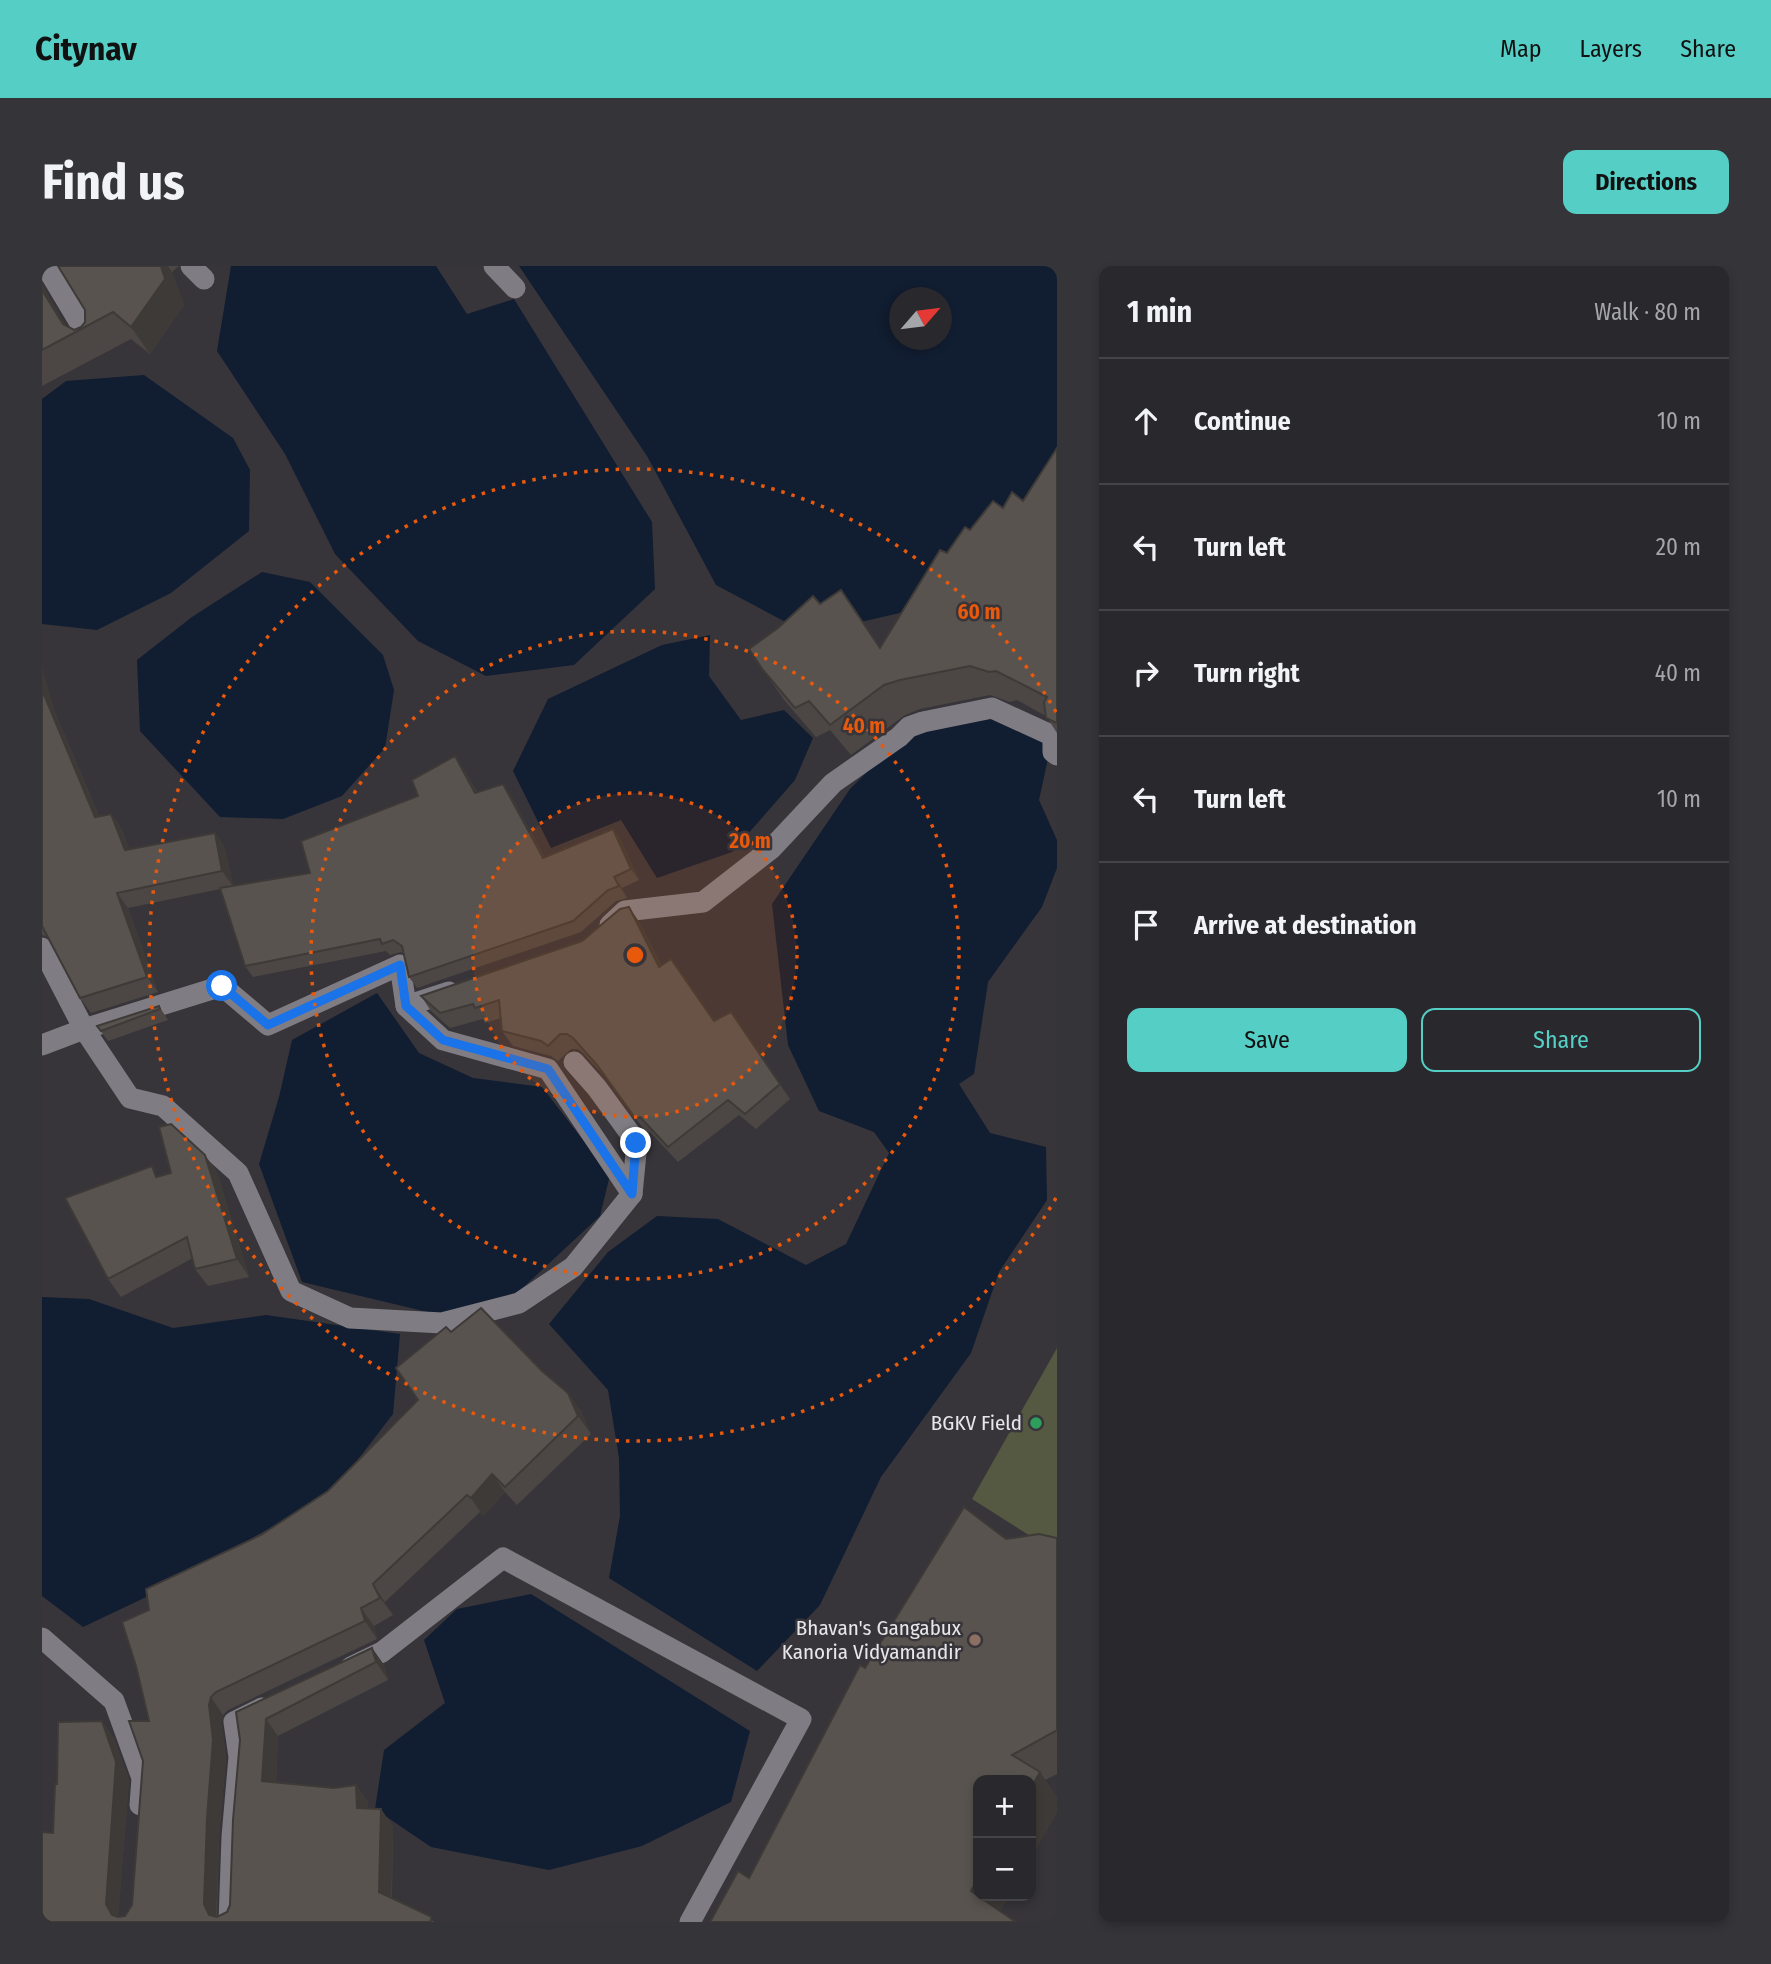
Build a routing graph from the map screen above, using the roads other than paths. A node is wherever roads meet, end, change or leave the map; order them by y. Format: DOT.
graph roads {
  1 [pos="494,266"];
  2 [pos="42,267"];
  3 [pos="515,288"];
  4 [pos="92,343"];
  5 [pos="1057,755"];
  6 [pos="597,936"];
  7 [pos="42,948"];
  8 [pos="471,984"];
  9 [pos="406,1006"];
  10 [pos="84,1029"];
  11 [pos="42,1045"];
  12 [pos="574,1062"];
  13 [pos="632,1194"];
  14 [pos="42,1638"];
  15 [pos="332,1675"];
  16 [pos="283,1699"];
  17 [pos="138,1830"];
  18 [pos="229,1922"];
  19 [pos="690,1922"];
  1 -- 3 [label="street"];
  2 -- 4 [label="street"];
  5 -- 6 [label="street"];
  7 -- 10 [label="street"];
  8 -- 9 [label="street"];
  9 -- 10 [label="street"];
  9 -- 13 [label="street"];
  10 -- 11 [label="street"];
  10 -- 13 [label="street"];
  12 -- 13 [label="street"];
  14 -- 17 [label="street"];
  15 -- 19 [label="street"];
  16 -- 18 [label="street"];
}
